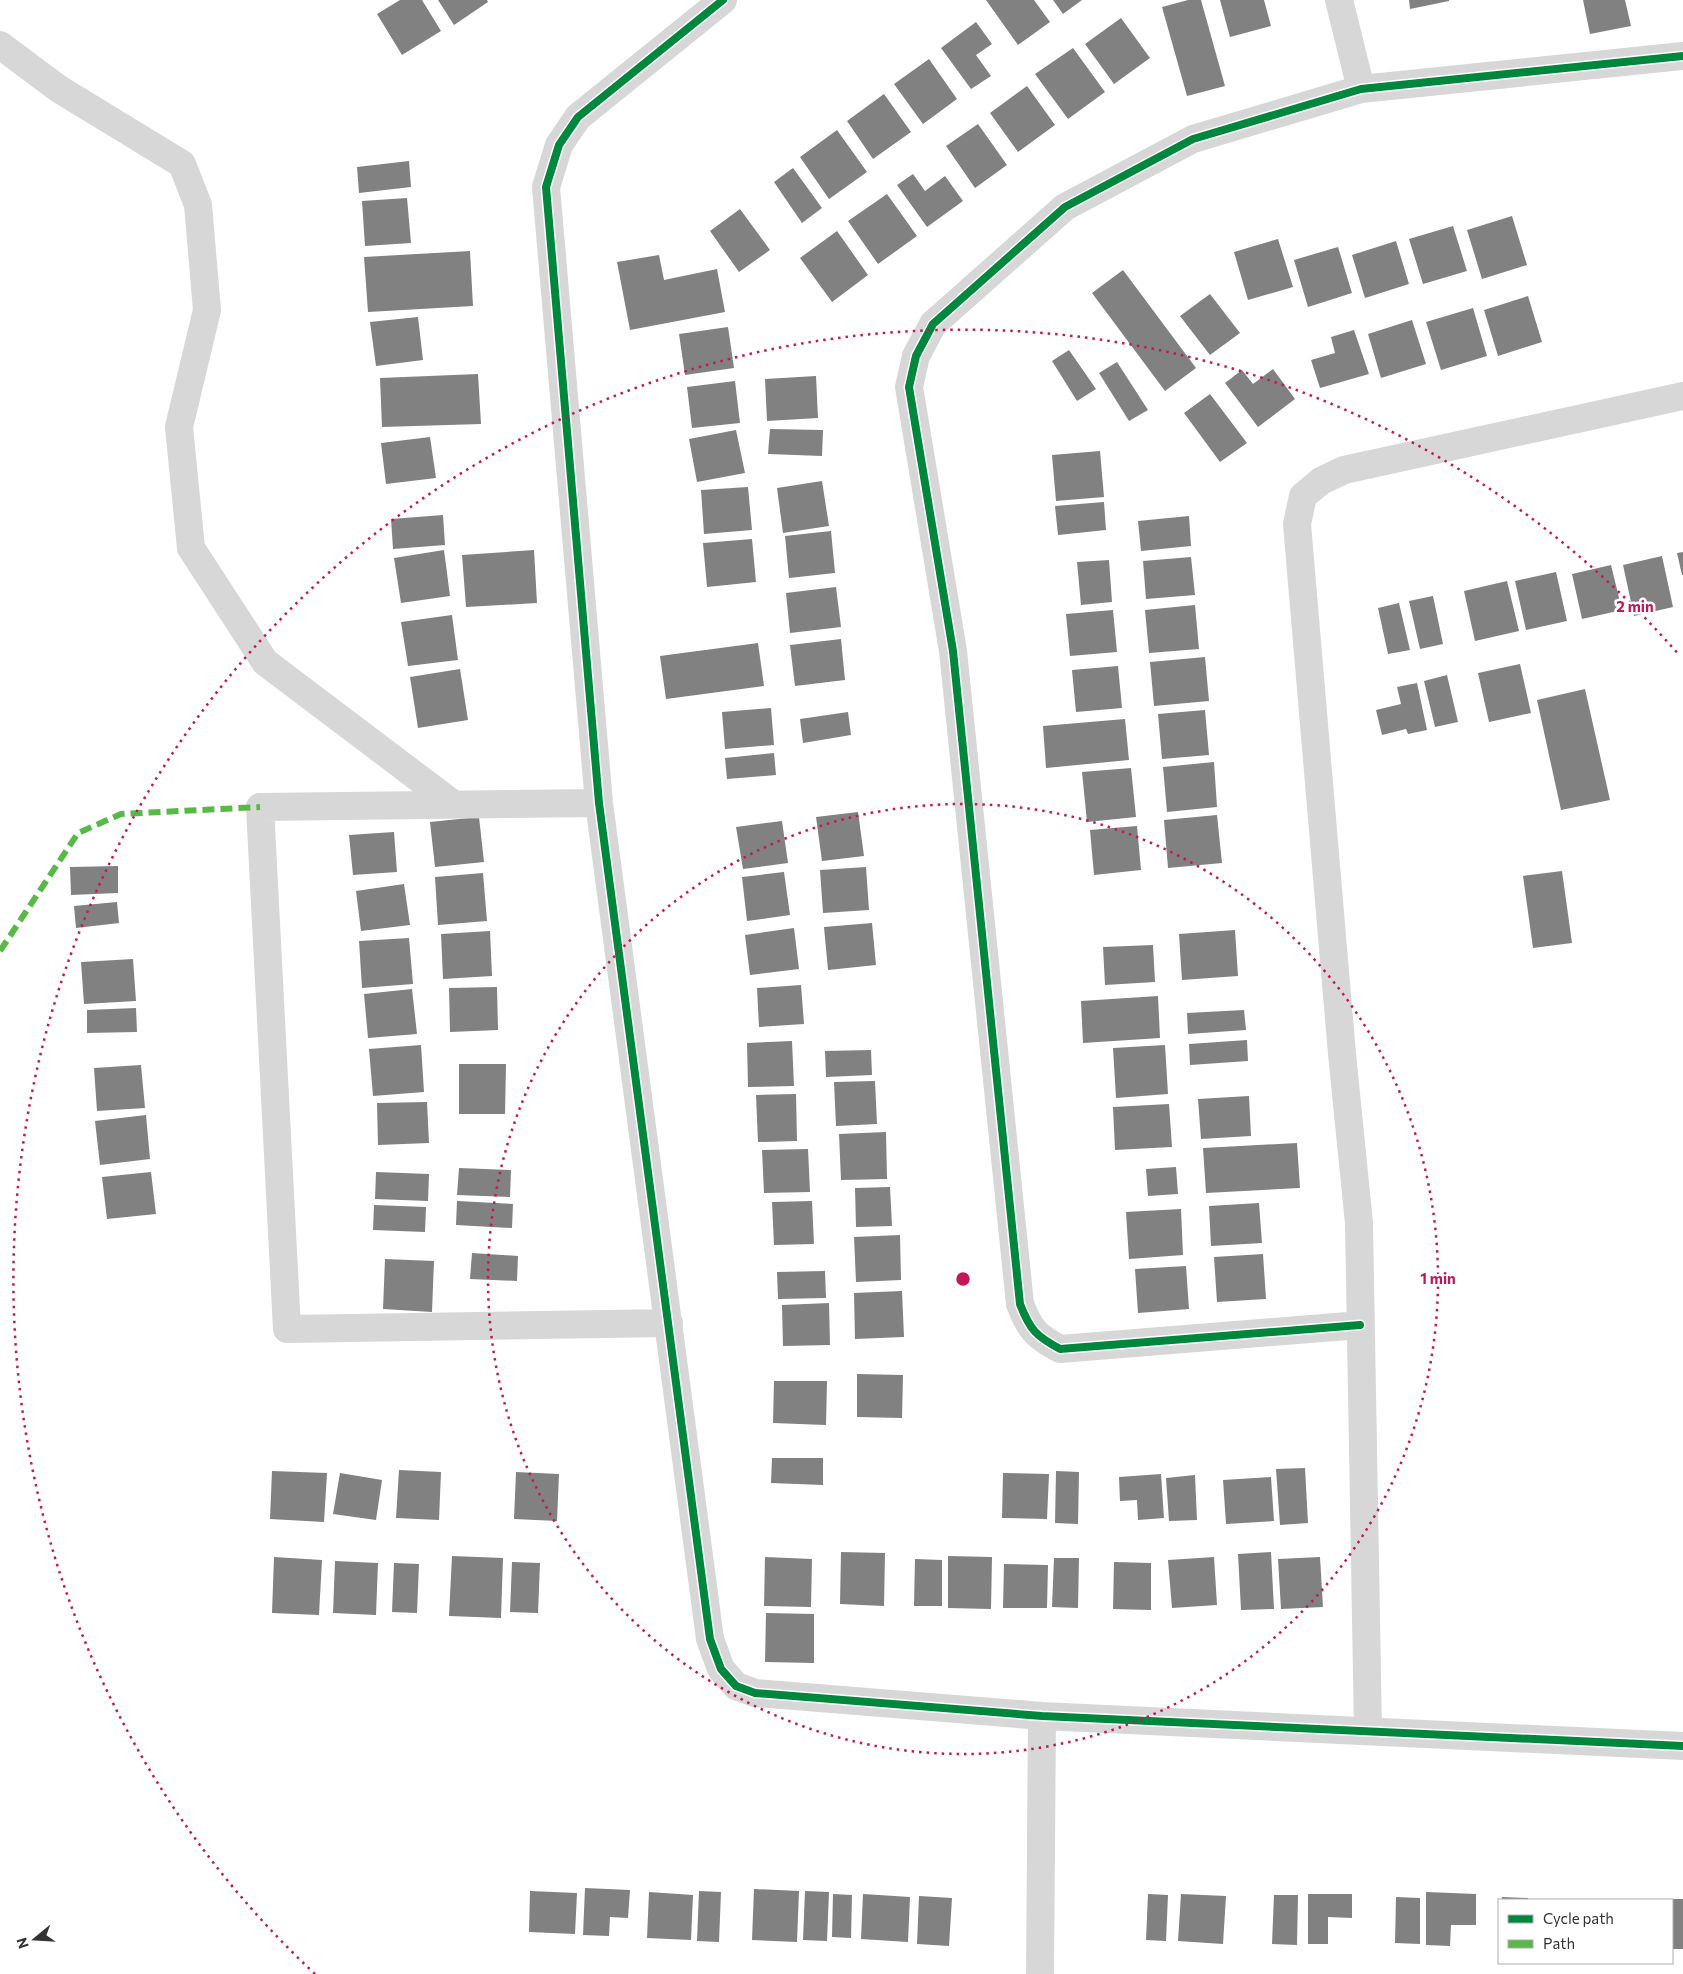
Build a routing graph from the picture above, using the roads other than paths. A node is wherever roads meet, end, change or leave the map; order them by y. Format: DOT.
graph roads {
  1 [pos="723,0"];
  2 [pos="1338,0"];
  3 [pos="0,45"];
  4 [pos="1683,56"];
  5 [pos="1361,89"];
  6 [pos="1683,396"];
  7 [pos="599,803"];
  8 [pos="453,804"];
  9 [pos="669,1323"];
  10 [pos="1360,1325"];
  11 [pos="1042,1716"];
  12 [pos="1368,1731"];
  13 [pos="1683,1746"];
  14 [pos="1040,1974"];
  1 -- 7 [label="street"];
  2 -- 5 [label="street"];
  3 -- 8 [label="street"];
  4 -- 5 [label="street"];
  5 -- 10 [label="street"];
  6 -- 10 [label="street"];
  7 -- 8 [label="street"];
  7 -- 9 [label="street"];
  8 -- 9 [label="street"];
  9 -- 11 [label="street"];
  10 -- 12 [label="street"];
  11 -- 12 [label="street"];
  11 -- 14 [label="street"];
  12 -- 13 [label="street"];
}
